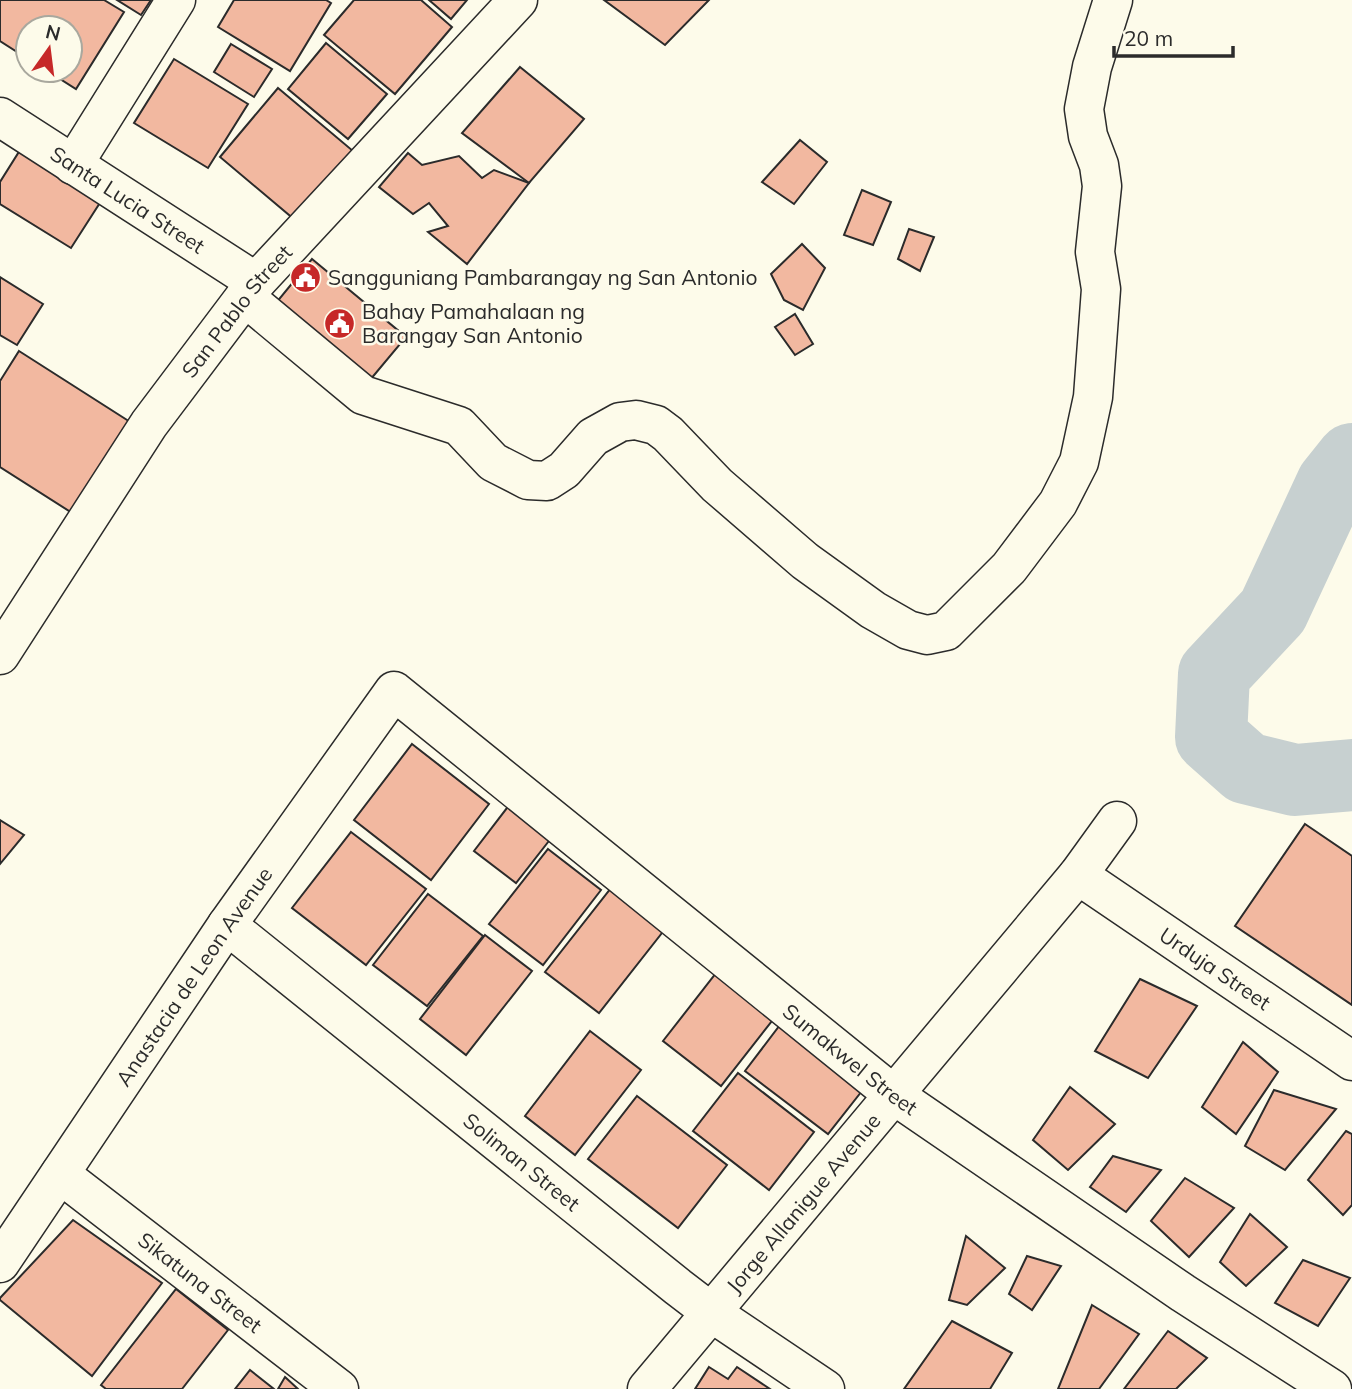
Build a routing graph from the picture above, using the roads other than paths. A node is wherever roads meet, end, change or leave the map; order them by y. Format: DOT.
graph roads {
  1 [pos="176,0"];
  2 [pos="519,0"];
  3 [pos="1113,0"];
  4 [pos="0,117"];
  5 [pos="73,165"];
  6 [pos="250,290"];
  7 [pos="6,633"];
  8 [pos="394,691"];
  9 [pos="1117,821"];
  10 [pos="1078,875"];
  11 [pos="228,925"];
  12 [pos="1352,1061"];
  13 [pos="894,1096"];
  14 [pos="60,1174"];
  15 [pos="0,1263"];
  16 [pos="712,1312"];
  17 [pos="339,1389"];
  18 [pos="647,1389"];
  19 [pos="825,1389"];
  20 [pos="1332,1389"];
  1 -- 5 [label="street"];
  2 -- 6 [label="street, San Pablo Street"];
  3 -- 6 [label="street, Santa Lucia Street"];
  4 -- 5 [label="street, Santa Lucia Street"];
  5 -- 6 [label="street, Santa Lucia Street"];
  6 -- 7 [label="street, San Pablo Street"];
  8 -- 11 [label="street, Anastacia de Leon Avenue"];
  8 -- 13 [label="street, Sumakwel Street"];
  9 -- 10 [label="street, Jorge Allanigue Avenue"];
  10 -- 12 [label="street, Urduja Street"];
  10 -- 13 [label="street, Jorge Allanigue Avenue"];
  11 -- 14 [label="street, Anastacia de Leon Avenue"];
  11 -- 16 [label="street, Soliman Street"];
  13 -- 16 [label="street, Jorge Allanigue Avenue"];
  13 -- 20 [label="street, Sumakwel Street"];
  14 -- 15 [label="street, Anastacia de Leon Avenue"];
  14 -- 17 [label="street, Sikatuna Street"];
  16 -- 18 [label="street, Jorge Allanigue Avenue"];
  16 -- 19 [label="street, Soliman Street"];
}
